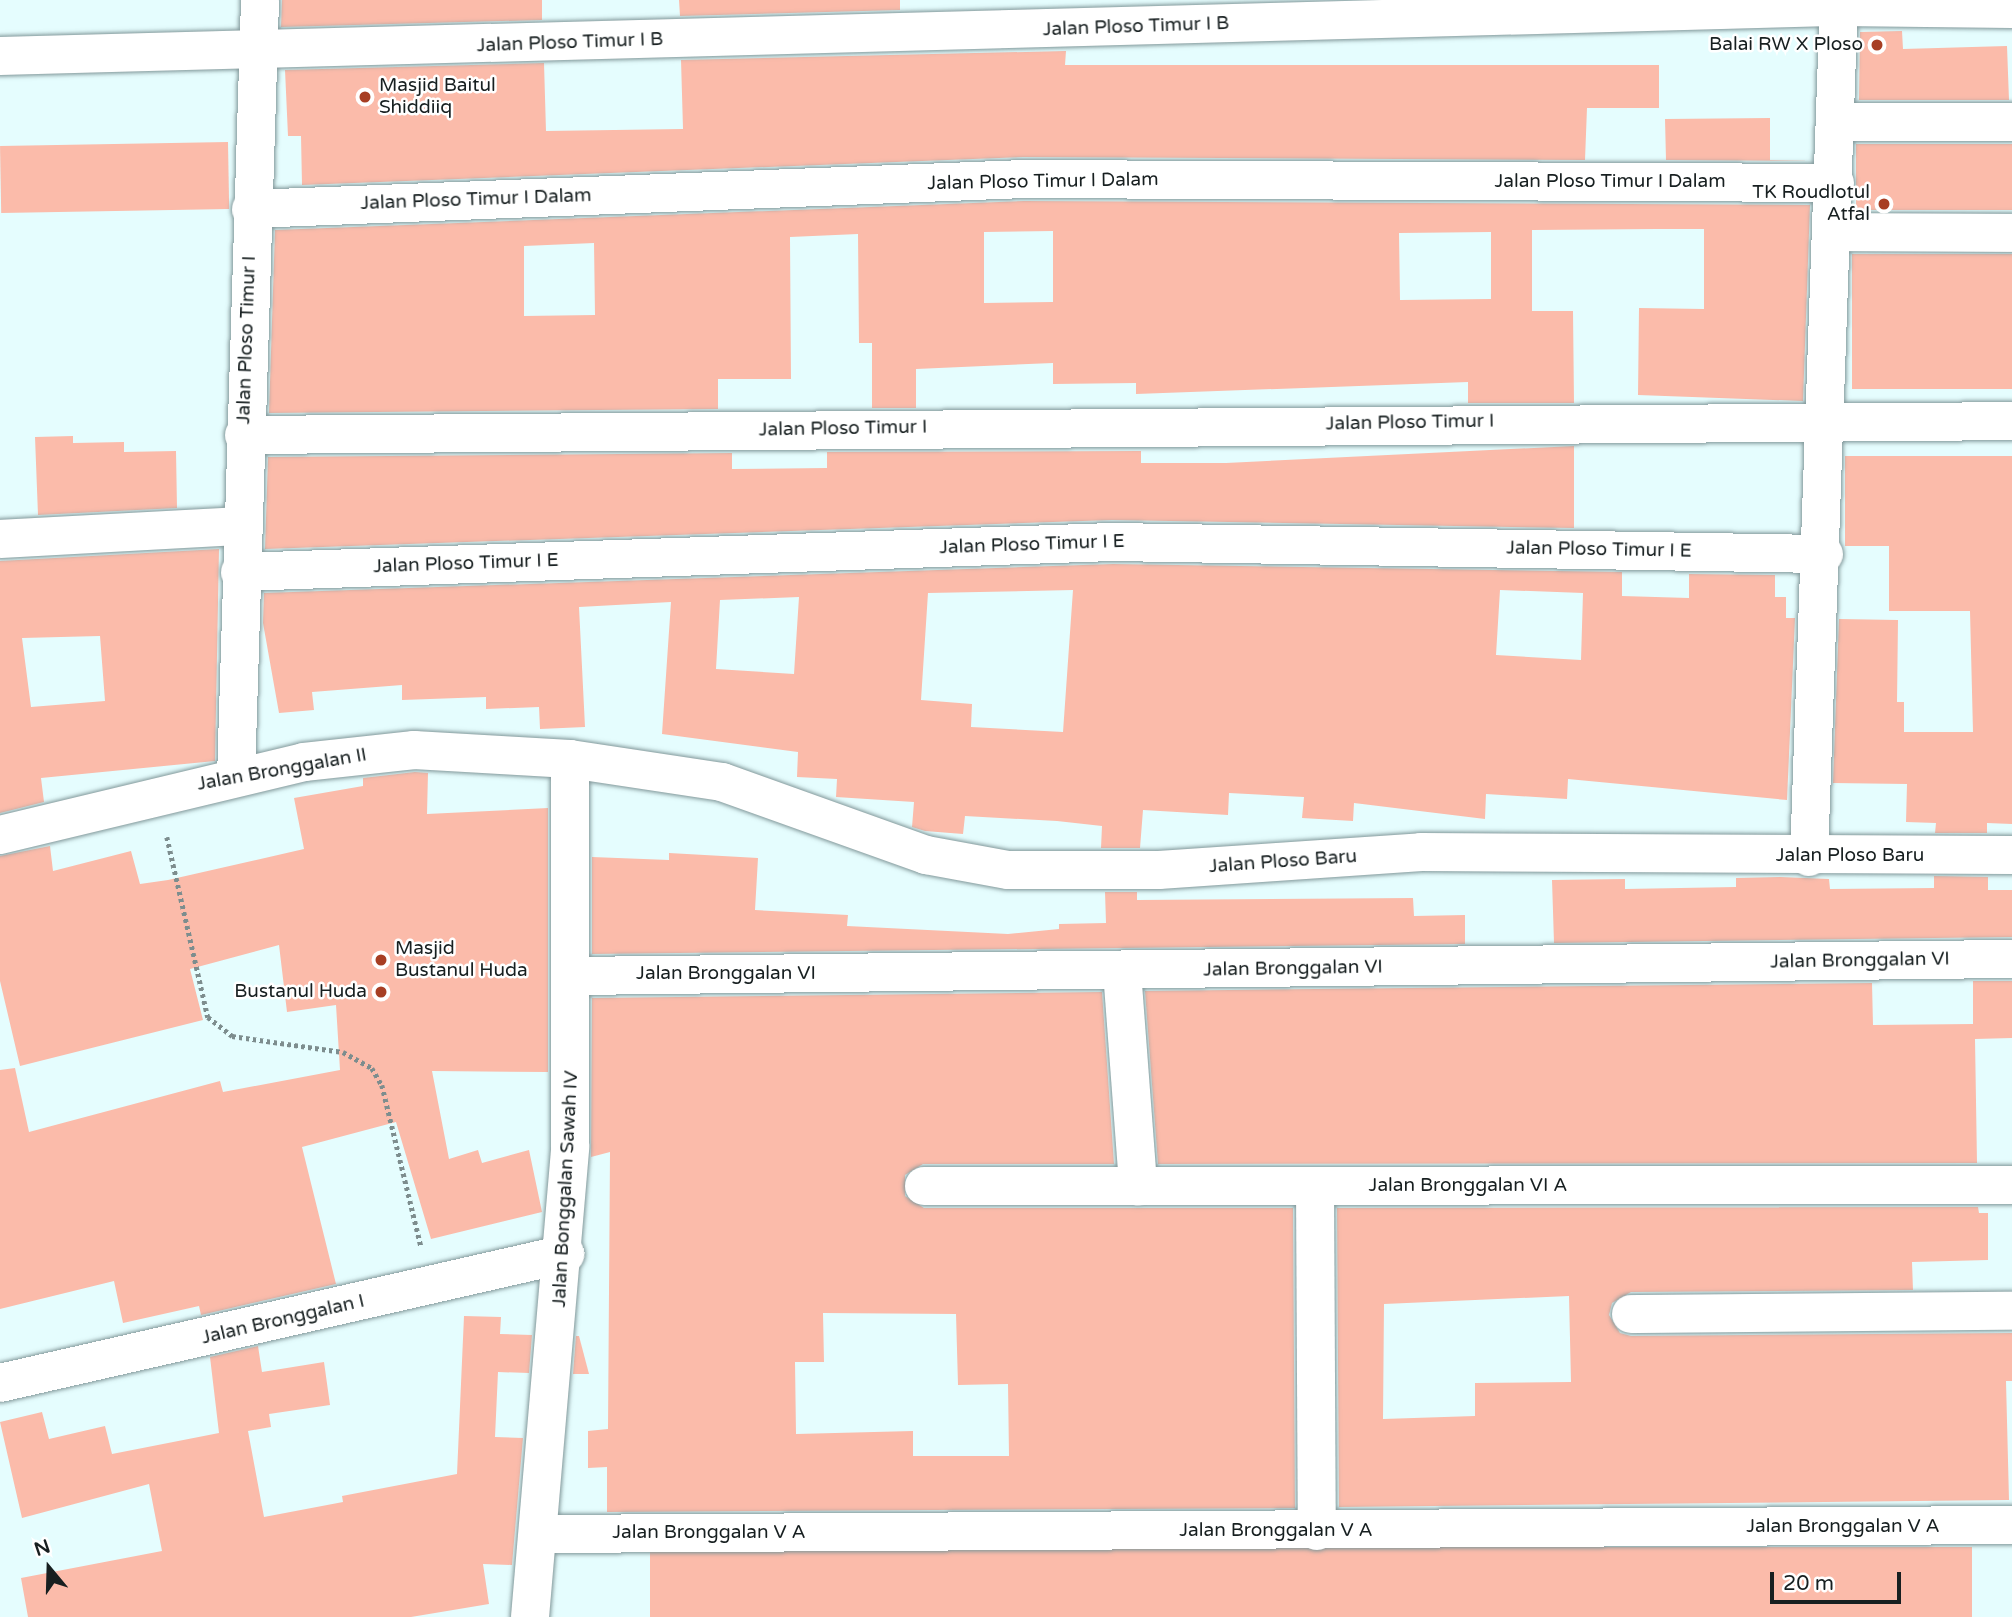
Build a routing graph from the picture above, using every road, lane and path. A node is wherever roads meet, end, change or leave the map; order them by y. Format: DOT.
graph roads {
  1 [pos="260,0"];
  2 [pos="1840,4"];
  3 [pos="2012,9"];
  4 [pos="261,52"];
  5 [pos="0,56"];
  6 [pos="1837,122"];
  7 [pos="2012,122"];
  8 [pos="1835,183"];
  9 [pos="251,209"];
  10 [pos="1835,232"];
  11 [pos="2012,233"];
  12 [pos="1824,418"];
  13 [pos="2012,421"];
  14 [pos="244,435"];
  15 [pos="242,526"];
  16 [pos="0,539"];
  17 [pos="1824,554"];
  18 [pos="240,572"];
  19 [pos="570,759"];
  20 [pos="236,776"];
  21 [pos="158,794"];
  22 [pos="0,835"];
  23 [pos="2012,855"];
  24 [pos="1810,857"];
  25 [pos="2012,959"];
  26 [pos="1122,971"];
  27 [pos="575,976"];
  28 [pos="2012,1185"];
  29 [pos="924,1186"];
  30 [pos="1138,1186"];
  31 [pos="1315,1187"];
  32 [pos="565,1254"];
  33 [pos="430,1284"];
  34 [pos="2012,1311"];
  35 [pos="1631,1314"];
  36 [pos="0,1383"];
  37 [pos="2012,1525"];
  38 [pos="1317,1531"];
  39 [pos="540,1534"];
  40 [pos="530,1617"];
  1 -- 4 [label="street, Jalan Ploso Timur I"];
  2 -- 3 [label="street, Jalan Ploso Timur I B"];
  2 -- 4 [label="street, Jalan Ploso Timur I B"];
  2 -- 6 [label="street"];
  4 -- 5 [label="street, Jalan Ploso Timur I B"];
  4 -- 9 [label="street, Jalan Ploso Timur I"];
  6 -- 7 [label="street"];
  6 -- 8 [label="street"];
  8 -- 9 [label="street, Jalan Ploso Timur I Dalam"];
  8 -- 10 [label="street"];
  9 -- 14 [label="street, Jalan Ploso Timur I"];
  10 -- 11 [label="street"];
  10 -- 12 [label="street"];
  12 -- 13 [label="street, Jalan Ploso Timur I"];
  12 -- 14 [label="street, Jalan Ploso Timur I"];
  12 -- 17 [label="street"];
  14 -- 15 [label="street"];
  15 -- 16 [label="street"];
  15 -- 18 [label="street"];
  17 -- 18 [label="street, Jalan Ploso Timur I E"];
  17 -- 24 [label="street"];
  18 -- 20 [label="street"];
  19 -- 20 [label="street, Jalan Bronggalan II"];
  19 -- 24 [label="street, Jalan Ploso Baru"];
  19 -- 27 [label="street, Jalan Bonggalan Sawah IV"];
  20 -- 21 [label="street, Jalan Bronggalan II"];
  21 -- 22 [label="street, Jalan Bronggalan II"];
  21 -- 33 [label="path"];
  23 -- 24 [label="street, Jalan Ploso Baru"];
  25 -- 26 [label="street, Jalan Bronggalan VI"];
  26 -- 27 [label="street, Jalan Bronggalan VI"];
  26 -- 30 [label="street"];
  27 -- 32 [label="street, Jalan Bonggalan Sawah IV"];
  28 -- 31 [label="street, Jalan Bronggalan VI A"];
  29 -- 30 [label="street, Jalan Bronggalan VI A"];
  30 -- 31 [label="street, Jalan Bronggalan VI A"];
  31 -- 38 [label="street"];
  32 -- 33 [label="street, Jalan Bronggalan I"];
  32 -- 39 [label="street, Jalan Bonggalan Sawah IV"];
  33 -- 36 [label="street, Jalan Bronggalan I"];
  34 -- 35 [label="street"];
  37 -- 38 [label="street, Jalan Bronggalan V A"];
  38 -- 39 [label="street, Jalan Bronggalan V A"];
  39 -- 40 [label="street, Jalan Bonggalan Sawah IV"];
}
